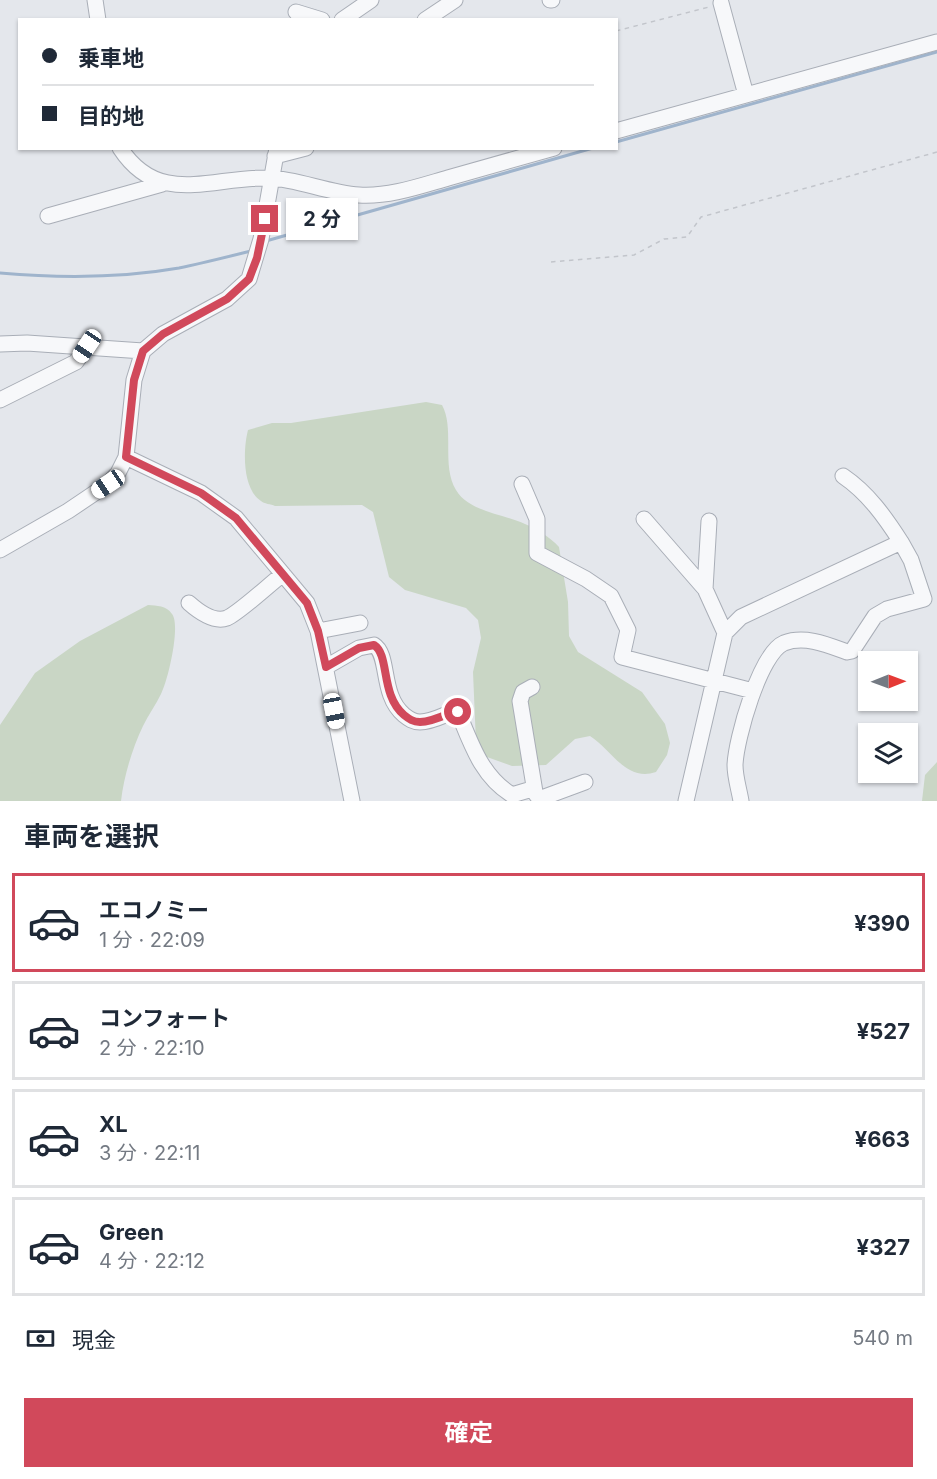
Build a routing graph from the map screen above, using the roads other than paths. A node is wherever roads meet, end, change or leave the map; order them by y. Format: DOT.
graph roads {
  1 [pos="95,0"];
  2 [pos="371,0"];
  3 [pos="444,3"];
  4 [pos="721,3"];
  5 [pos="298,8"];
  6 [pos="98,18"];
  7 [pos="318,18"];
  8 [pos="345,18"];
  9 [pos="427,18"];
  10 [pos="937,42"];
  11 [pos="746,95"];
  12 [pos="618,130"];
  13 [pos="121,150"];
  14 [pos="291,150"];
  15 [pos="547,150"];
  16 [pos="276,152"];
  17 [pos="272,178"];
  18 [pos="162,184"];
  19 [pos="48,216"];
  20 [pos="0,344"];
  21 [pos="87,346"];
  22 [pos="143,351"];
  23 [pos="0,400"];
  24 [pos="126,457"];
  25 [pos="843,476"];
  26 [pos="522,484"];
  27 [pos="644,519"];
  28 [pos="709,521"];
  29 [pos="901,542"];
  30 [pos="0,550"];
  31 [pos="283,574"];
  32 [pos="705,589"];
  33 [pos="189,603"];
  34 [pos="360,623"];
  35 [pos="318,631"];
  36 [pos="725,633"];
  37 [pos="326,667"];
  38 [pos="714,681"];
  39 [pos="532,687"];
  40 [pos="753,690"];
  41 [pos="585,782"];
  42 [pos="538,797"];
  43 [pos="511,798"];
  44 [pos="352,801"];
  45 [pos="686,801"];
  46 [pos="741,801"];
  1 -- 6 [label="street"];
  2 -- 8 [label="street"];
  3 -- 9 [label="street"];
  4 -- 11 [label="street"];
  5 -- 7 [label="street"];
  10 -- 11 [label="street"];
  11 -- 12 [label="street"];
  13 -- 18 [label="street"];
  14 -- 16 [label="street"];
  15 -- 17 [label="street"];
  16 -- 17 [label="street"];
  17 -- 18 [label="street"];
  17 -- 22 [label="street"];
  18 -- 19 [label="street"];
  20 -- 21 [label="street"];
  21 -- 22 [label="street"];
  21 -- 23 [label="street"];
  22 -- 24 [label="street"];
  24 -- 30 [label="street"];
  24 -- 31 [label="street"];
  25 -- 29 [label="street"];
  26 -- 38 [label="street"];
  27 -- 32 [label="street"];
  28 -- 32 [label="street"];
  29 -- 36 [label="street"];
  29 -- 40 [label="street"];
  31 -- 33 [label="street"];
  31 -- 35 [label="street"];
  32 -- 36 [label="street"];
  34 -- 35 [label="street"];
  35 -- 37 [label="street"];
  36 -- 38 [label="street"];
  37 -- 43 [label="street"];
  37 -- 44 [label="street"];
  38 -- 40 [label="street"];
  38 -- 45 [label="street"];
  39 -- 42 [label="street"];
  40 -- 46 [label="street"];
  41 -- 42 [label="street"];
  42 -- 43 [label="street"];
}
